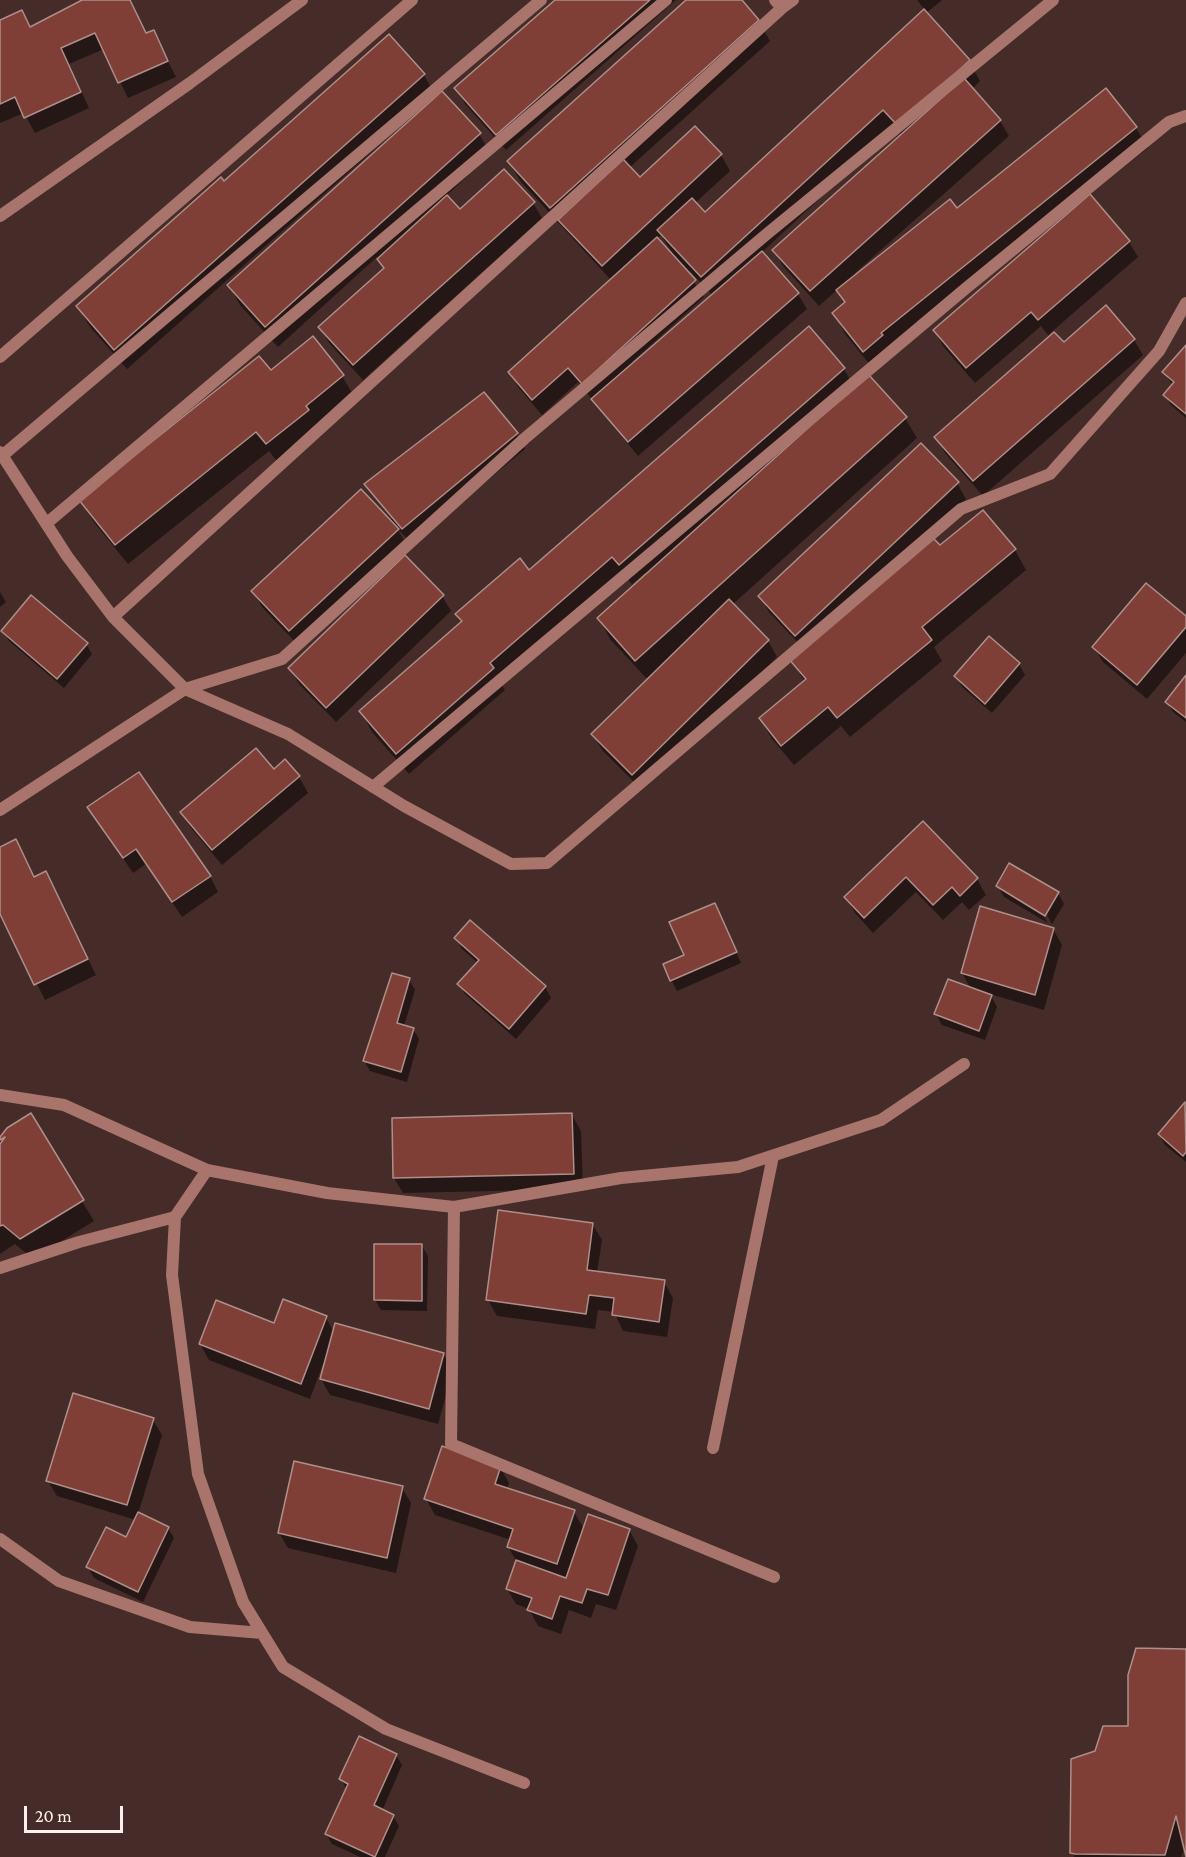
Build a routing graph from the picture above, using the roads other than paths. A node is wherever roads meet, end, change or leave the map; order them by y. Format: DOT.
graph roads {
  1 [pos="302,0"];
  2 [pos="412,0"];
  3 [pos="542,0"];
  4 [pos="666,0"];
  5 [pos="793,0"];
  6 [pos="1053,0"];
  7 [pos="778,4"];
  8 [pos="1186,116"];
  9 [pos="0,216"];
  10 [pos="1186,303"];
  11 [pos="0,357"];
  12 [pos="1,454"];
  13 [pos="47,523"];
  14 [pos="114,617"];
  15 [pos="185,688"];
  16 [pos="373,787"];
  17 [pos="0,810"];
  18 [pos="964,1064"];
  19 [pos="0,1095"];
  20 [pos="773,1156"];
  21 [pos="207,1170"];
  22 [pos="454,1207"];
  23 [pos="175,1217"];
  24 [pos="0,1268"];
  25 [pos="713,1448"];
  26 [pos="0,1539"];
  27 [pos="774,1577"];
  28 [pos="262,1633"];
  29 [pos="524,1784"];
  1 -- 9 [label="street"];
  2 -- 11 [label="street"];
  3 -- 12 [label="street"];
  4 -- 13 [label="street"];
  5 -- 7 [label="street"];
  6 -- 15 [label="street"];
  7 -- 14 [label="street"];
  8 -- 16 [label="street"];
  10 -- 16 [label="street"];
  12 -- 13 [label="street"];
  13 -- 14 [label="street"];
  14 -- 15 [label="street"];
  15 -- 16 [label="street"];
  15 -- 17 [label="street"];
  18 -- 20 [label="street"];
  19 -- 21 [label="street"];
  20 -- 22 [label="street"];
  20 -- 25 [label="street"];
  21 -- 22 [label="street"];
  21 -- 23 [label="street"];
  22 -- 27 [label="street"];
  23 -- 24 [label="street"];
  23 -- 28 [label="street"];
  26 -- 28 [label="street"];
  28 -- 29 [label="street"];
}
